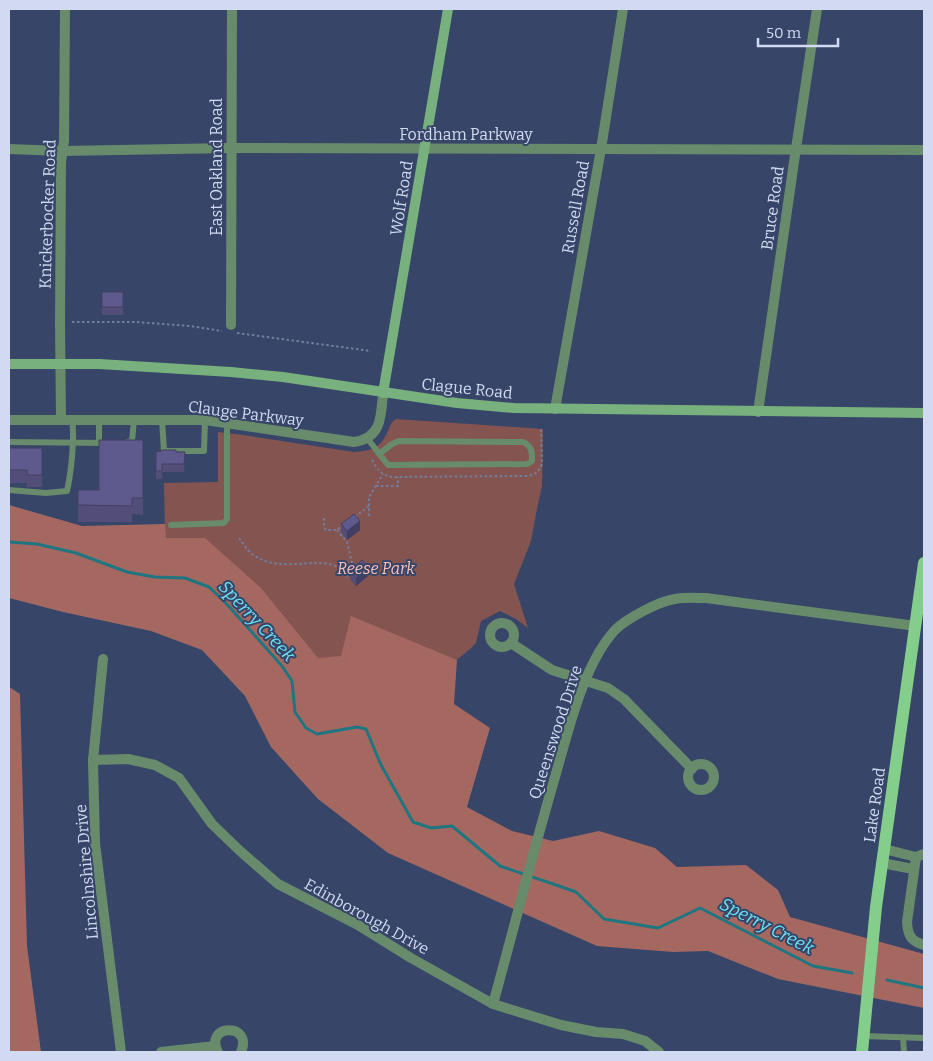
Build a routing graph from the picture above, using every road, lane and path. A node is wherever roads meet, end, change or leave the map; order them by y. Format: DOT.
graph roads {
  1 [pos="65,9"];
  2 [pos="232,9"];
  3 [pos="448,9"];
  4 [pos="623,9"];
  5 [pos="817,9"];
  6 [pos="231,148"];
  7 [pos="424,149"];
  8 [pos="601,149"];
  9 [pos="9,150"];
  10 [pos="62,150"];
  11 [pos="796,150"];
  12 [pos="924,150"];
  13 [pos="72,322"];
  14 [pos="228,330"];
  15 [pos="371,351"];
  16 [pos="9,364"];
  17 [pos="383,393"];
  18 [pos="555,410"];
  19 [pos="758,412"];
  20 [pos="924,413"];
  21 [pos="9,420"];
  22 [pos="61,420"];
  23 [pos="72,420"];
  24 [pos="100,420"];
  25 [pos="134,420"];
  26 [pos="162,420"];
  27 [pos="205,420"];
  28 [pos="227,423"];
  29 [pos="367,438"];
  30 [pos="9,442"];
  31 [pos="72,442"];
  32 [pos="99,442"];
  33 [pos="379,454"];
  34 [pos="383,474"];
  35 [pos="398,477"];
  36 [pos="375,486"];
  37 [pos="9,490"];
  38 [pos="369,506"];
  39 [pos="369,516"];
  40 [pos="324,518"];
  41 [pos="350,521"];
  42 [pos="171,525"];
  43 [pos="344,526"];
  44 [pos="337,530"];
  45 [pos="239,538"];
  46 [pos="924,563"];
  47 [pos="916,626"];
  48 [pos="511,643"];
  49 [pos="103,659"];
  50 [pos="585,682"];
  51 [pos="93,760"];
  52 [pos="692,769"];
  53 [pos="884,849"];
  54 [pos="920,856"];
  55 [pos="882,863"];
  56 [pos="913,869"];
  57 [pos="924,946"];
  58 [pos="492,1004"];
  59 [pos="863,1036"];
  60 [pos="903,1037"];
  61 [pos="924,1038"];
  62 [pos="216,1049"];
  63 [pos="121,1052"];
  64 [pos="161,1052"];
  65 [pos="241,1052"];
  66 [pos="659,1052"];
  67 [pos="862,1052"];
  68 [pos="904,1052"];
  1 -- 10 [label="street, Knickerbocker Road"];
  2 -- 6 [label="street, East Oakland Road"];
  3 -- 7 [label="main road, Wolf Road"];
  4 -- 8 [label="street, Russell Road"];
  5 -- 11 [label="street, Bruce Road"];
  6 -- 7 [label="street, Fordham Parkway"];
  6 -- 10 [label="street, Fordham Parkway"];
  6 -- 14 [label="street, East Oakland Road"];
  7 -- 8 [label="street, Fordham Parkway"];
  7 -- 17 [label="main road, Wolf Road"];
  8 -- 11 [label="street, Fordham Parkway"];
  8 -- 18 [label="street, Russell Road"];
  9 -- 10 [label="street, Fordham Parkway"];
  10 -- 22 [label="street, Knickerbocker Road"];
  11 -- 12 [label="street, Fordham Parkway"];
  11 -- 19 [label="street, Bruce Road"];
  13 -- 14 [label="path"];
  14 -- 15 [label="path"];
  16 -- 17 [label="main road, Clague Road, bridge"];
  17 -- 18 [label="main road, Clague Road"];
  17 -- 29 [label="street"];
  18 -- 19 [label="main road, Clague Road"];
  19 -- 20 [label="main road, Clague Road"];
  21 -- 22 [label="street, Clauge Parkway"];
  22 -- 23 [label="street, Clauge Parkway"];
  23 -- 24 [label="street, Clauge Parkway"];
  23 -- 31 [label="lane"];
  24 -- 25 [label="street, Clauge Parkway"];
  24 -- 32 [label="lane"];
  25 -- 26 [label="street, Clauge Parkway"];
  25 -- 32 [label="lane"];
  26 -- 27 [label="street, Clauge Parkway"];
  26 -- 27 [label="lane"];
  27 -- 28 [label="street, Clauge Parkway"];
  28 -- 29 [label="street, Clauge Parkway"];
  28 -- 42 [label="lane"];
  29 -- 33 [label="lane"];
  30 -- 31 [label="lane"];
  31 -- 32 [label="lane"];
  31 -- 37 [label="lane"];
  33 -- 33 [label="lane"];
  34 -- 36 [label="path"];
  35 -- 36 [label="path"];
  36 -- 38 [label="path"];
  38 -- 39 [label="path"];
  38 -- 41 [label="path"];
  40 -- 44 [label="path"];
  43 -- 44 [label="path"];
  44 -- 45 [label="path"];
  46 -- 47 [label="main road, Lake Road"];
  47 -- 50 [label="street, Queenswood Drive"];
  47 -- 53 [label="main road, Lake Road"];
  48 -- 50 [label="street"];
  49 -- 51 [label="street, Lincolnshire Drive"];
  50 -- 52 [label="street"];
  50 -- 58 [label="street, Queenswood Drive"];
  51 -- 58 [label="street, Edinborough Drive"];
  51 -- 63 [label="street, Lincolnshire Drive"];
  53 -- 54 [label="street"];
  53 -- 55 [label="main road, Lake Road"];
  54 -- 56 [label="street"];
  55 -- 56 [label="street"];
  55 -- 59 [label="main road, Lake Road"];
  56 -- 57 [label="street"];
  58 -- 66 [label="street, Edinborough Drive"];
  59 -- 60 [label="lane"];
  59 -- 67 [label="main road, Lake Road"];
  60 -- 61 [label="lane"];
  60 -- 68 [label="lane"];
  62 -- 64 [label="street"];
  62 -- 65 [label="street"];
}
